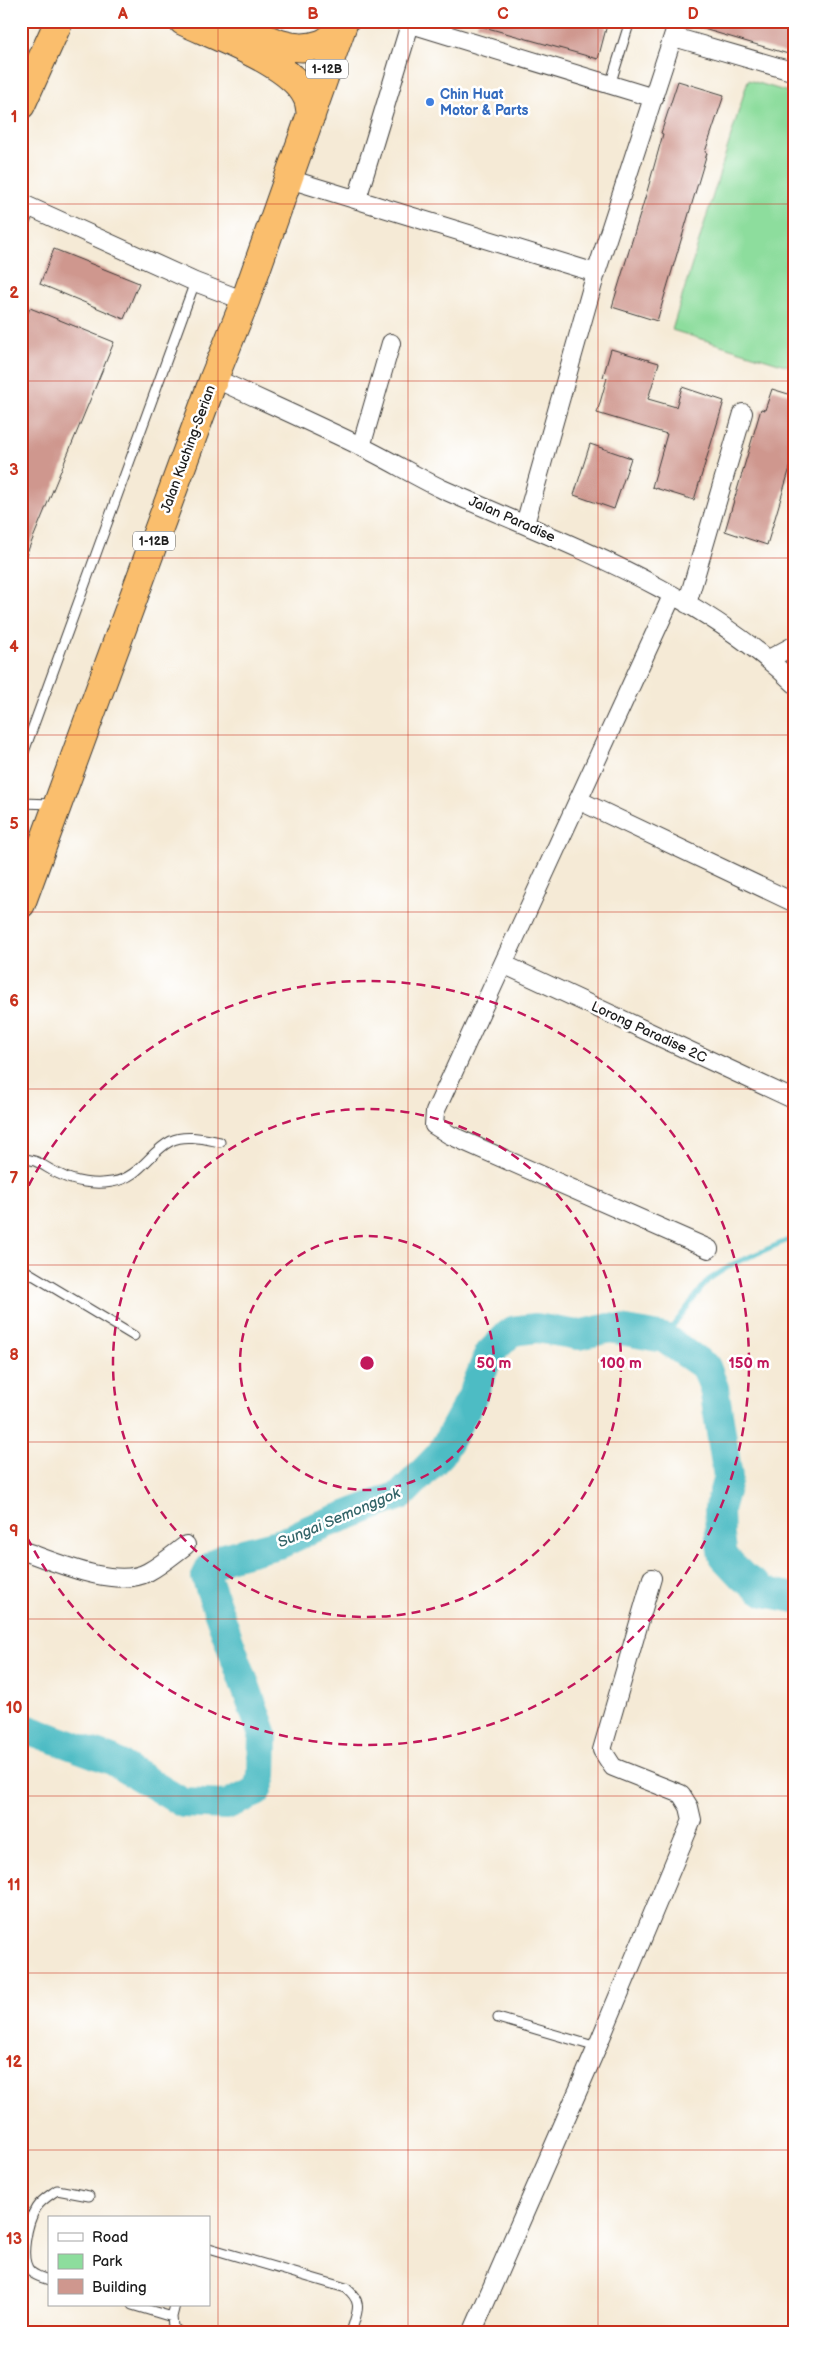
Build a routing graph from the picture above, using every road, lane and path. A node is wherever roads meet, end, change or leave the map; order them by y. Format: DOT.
graph roads {
  1 [pos="183,21"];
  2 [pos="230,21"];
  3 [pos="630,21"];
  4 [pos="411,22"];
  5 [pos="60,23"];
  6 [pos="342,26"];
  7 [pos="676,29"];
  8 [pos="795,72"];
  9 [pos="610,85"];
  10 [pos="654,98"];
  11 [pos="21,104"];
  12 [pos="311,116"];
  13 [pos="289,179"];
  14 [pos="357,199"];
  15 [pos="26,205"];
  16 [pos="21,232"];
  17 [pos="596,273"];
  18 [pos="195,282"];
  19 [pos="245,301"];
  20 [pos="391,343"];
  21 [pos="214,378"];
  22 [pos="743,413"];
  23 [pos="361,447"];
  24 [pos="525,524"];
  25 [pos="679,600"];
  26 [pos="795,645"];
  27 [pos="769,659"];
  28 [pos="795,684"];
  29 [pos="21,760"];
  30 [pos="578,800"];
  31 [pos="21,803"];
  32 [pos="58,804"];
  33 [pos="795,903"];
  34 [pos="21,904"];
  35 [pos="503,964"];
  36 [pos="795,1100"];
  37 [pos="220,1142"];
  38 [pos="21,1158"];
  39 [pos="709,1249"];
  40 [pos="21,1268"];
  41 [pos="134,1336"];
  42 [pos="186,1545"];
  43 [pos="21,1550"];
  44 [pos="652,1578"];
  45 [pos="498,2018"];
  46 [pos="597,2047"];
  47 [pos="89,2196"];
  48 [pos="210,2248"];
  49 [pos="48,2280"];
  50 [pos="135,2306"];
  51 [pos="175,2306"];
  52 [pos="172,2317"];
  53 [pos="180,2333"];
  54 [pos="351,2333"];
  55 [pos="472,2333"];
  1 -- 12 [label="highway"];
  2 -- 6 [label="highway"];
  3 -- 9 [label="lane"];
  4 -- 9 [label="street"];
  4 -- 14 [label="street"];
  5 -- 11 [label="highway"];
  6 -- 12 [label="highway, Jalan Kuching-Serian / 1-12B"];
  7 -- 8 [label="street"];
  7 -- 10 [label="street"];
  9 -- 10 [label="street"];
  10 -- 17 [label="street"];
  12 -- 13 [label="highway, Jalan Kuching-Serian / 1-12B"];
  13 -- 14 [label="street"];
  13 -- 19 [label="highway, Jalan Kuching-Serian / 1-12B"];
  14 -- 17 [label="street"];
  15 -- 16 [label="lane"];
  15 -- 18 [label="street"];
  17 -- 24 [label="street"];
  18 -- 19 [label="street"];
  18 -- 29 [label="lane"];
  19 -- 21 [label="highway, Jalan Kuching-Serian / 1-12B"];
  20 -- 23 [label="street"];
  21 -- 23 [label="street, Jalan Paradise"];
  21 -- 32 [label="highway, Jalan Kuching-Serian / 1-12B"];
  22 -- 25 [label="street"];
  23 -- 24 [label="street, Jalan Paradise"];
  24 -- 25 [label="street, Jalan Paradise"];
  25 -- 27 [label="street, Jalan Paradise"];
  25 -- 30 [label="street"];
  26 -- 27 [label="street"];
  27 -- 28 [label="street, Jalan Paradise"];
  30 -- 33 [label="street"];
  30 -- 35 [label="street"];
  31 -- 32 [label="lane"];
  32 -- 34 [label="highway, Jalan Kuching-Serian / 1-12B"];
  35 -- 36 [label="street, Lorong Paradise 2C"];
  35 -- 39 [label="street"];
  37 -- 38 [label="lane"];
  40 -- 41 [label="lane"];
  42 -- 43 [label="street"];
  44 -- 46 [label="street"];
  45 -- 46 [label="lane"];
  46 -- 55 [label="street"];
  47 -- 49 [label="lane"];
  48 -- 54 [label="lane"];
  50 -- 52 [label="lane"];
  51 -- 52 [label="lane"];
  52 -- 53 [label="lane"];
}
